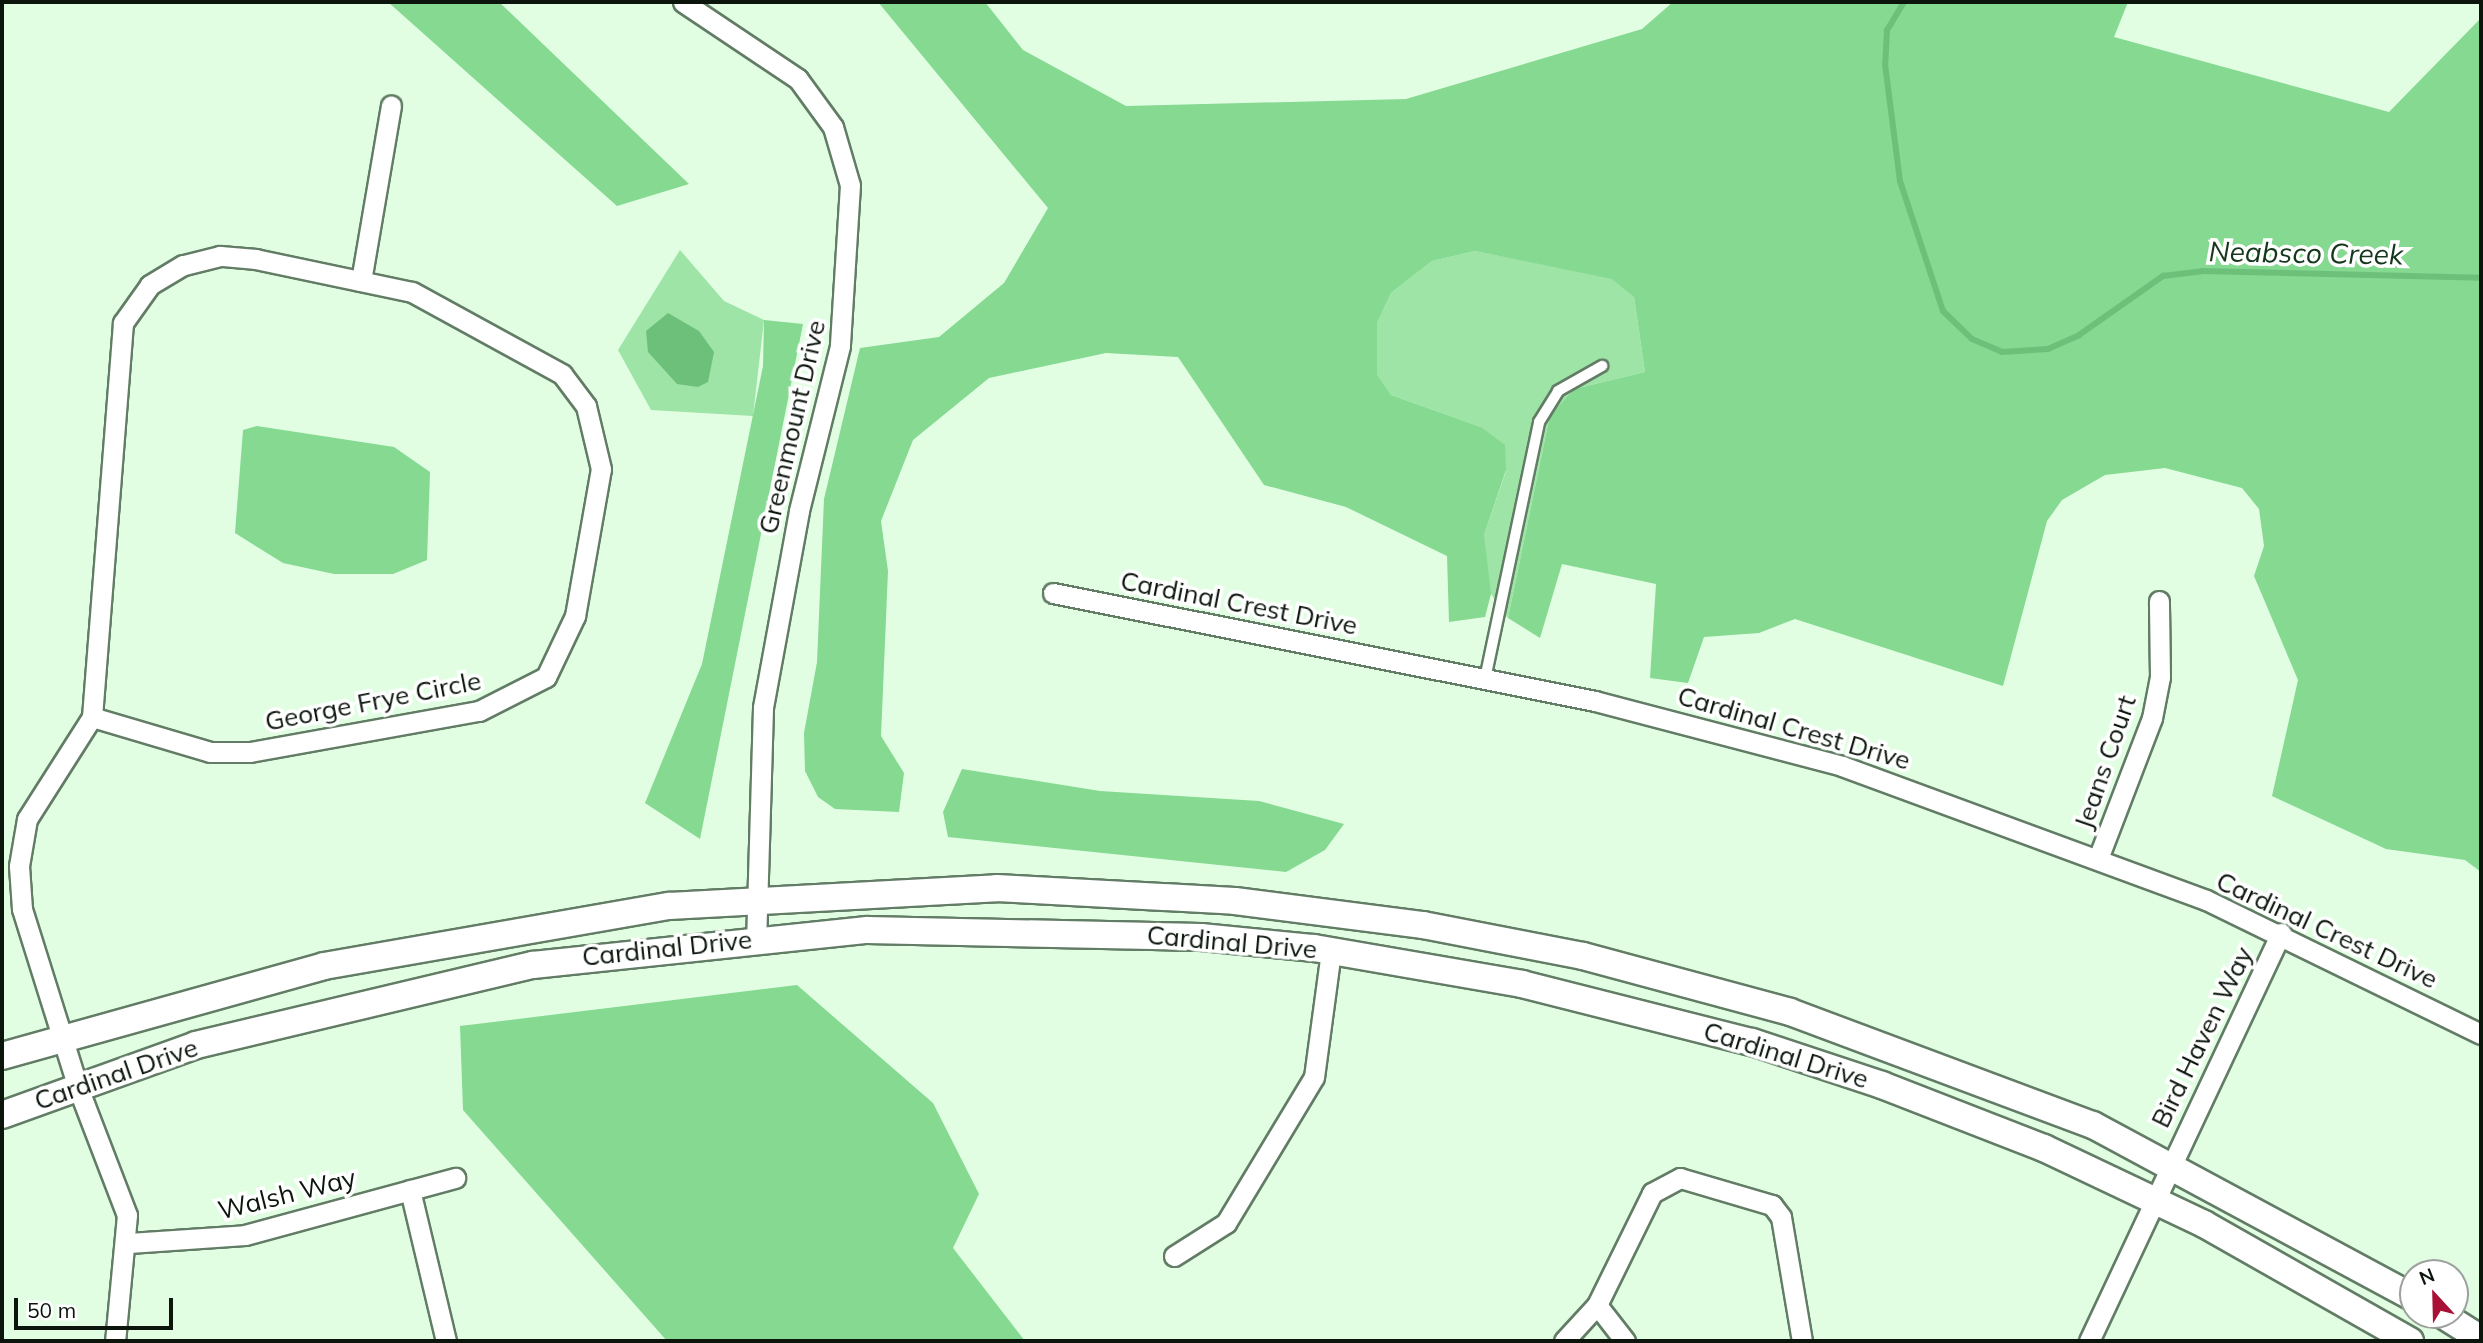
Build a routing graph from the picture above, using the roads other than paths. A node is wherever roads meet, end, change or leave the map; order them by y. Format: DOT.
graph roads {
  1 [pos="683,2"];
  2 [pos="391,106"];
  3 [pos="361,281"];
  4 [pos="1602,366"];
  5 [pos="1053,593"];
  6 [pos="2159,601"];
  7 [pos="1485,679"];
  8 [pos="92,717"];
  9 [pos="2099,856"];
  10 [pos="754,898"];
  11 [pos="2281,933"];
  12 [pos="756,938"];
  13 [pos="1331,951"];
  14 [pos="2481,1034"];
  15 [pos="63,1036"];
  16 [pos="2,1056"];
  17 [pos="77,1085"];
  18 [pos="2,1115"];
  19 [pos="2170,1162"];
  20 [pos="455,1178"];
  21 [pos="410,1190"];
  22 [pos="2152,1199"];
  23 [pos="129,1243"];
  24 [pos="1174,1256"];
  25 [pos="2399,1289"];
  26 [pos="1597,1305"];
  27 [pos="2465,1329"];
  28 [pos="2481,1339"];
  29 [pos="115,1341"];
  30 [pos="446,1341"];
  31 [pos="1564,1341"];
  32 [pos="1625,1341"];
  33 [pos="1802,1341"];
  34 [pos="2089,1341"];
  35 [pos="2410,1341"];
  1 -- 10 [label="street, Greenmount Drive"];
  2 -- 3 [label="street"];
  3 -- 8 [label="street, George Frye Circle"];
  3 -- 8 [label="street, George Frye Circle"];
  4 -- 7 [label="lane"];
  5 -- 7 [label="street, Cardinal Crest Drive"];
  6 -- 9 [label="street, Jeans Court"];
  7 -- 9 [label="street, Cardinal Crest Drive"];
  8 -- 15 [label="street, George Frye Circle"];
  9 -- 11 [label="street, Cardinal Crest Drive"];
  10 -- 12 [label="street, Greenmount Drive"];
  10 -- 15 [label="main road, Cardinal Drive"];
  10 -- 19 [label="main road, Cardinal Drive"];
  11 -- 14 [label="street, Cardinal Crest Drive"];
  11 -- 19 [label="street, Bird Haven Way"];
  12 -- 13 [label="main road, Cardinal Drive"];
  12 -- 17 [label="main road, Cardinal Drive"];
  13 -- 22 [label="main road, Cardinal Drive"];
  13 -- 24 [label="street"];
  15 -- 16 [label="main road, Cardinal Drive"];
  15 -- 17 [label="street, George Frye Circle"];
  17 -- 18 [label="main road, Cardinal Drive"];
  17 -- 23 [label="street, George Frye Circle"];
  19 -- 22 [label="street, Bird Haven Way"];
  19 -- 25 [label="main road, Cardinal Drive"];
  20 -- 21 [label="street, Walsh Way"];
  21 -- 23 [label="street, Walsh Way"];
  21 -- 30 [label="street"];
  22 -- 34 [label="street, Bird Haven Way"];
  22 -- 35 [label="main road, Cardinal Drive"];
  23 -- 29 [label="street, George Frye Circle"];
  26 -- 31 [label="street"];
  26 -- 32 [label="street"];
  26 -- 33 [label="street"];
  27 -- 28 [label="main road"];
}
